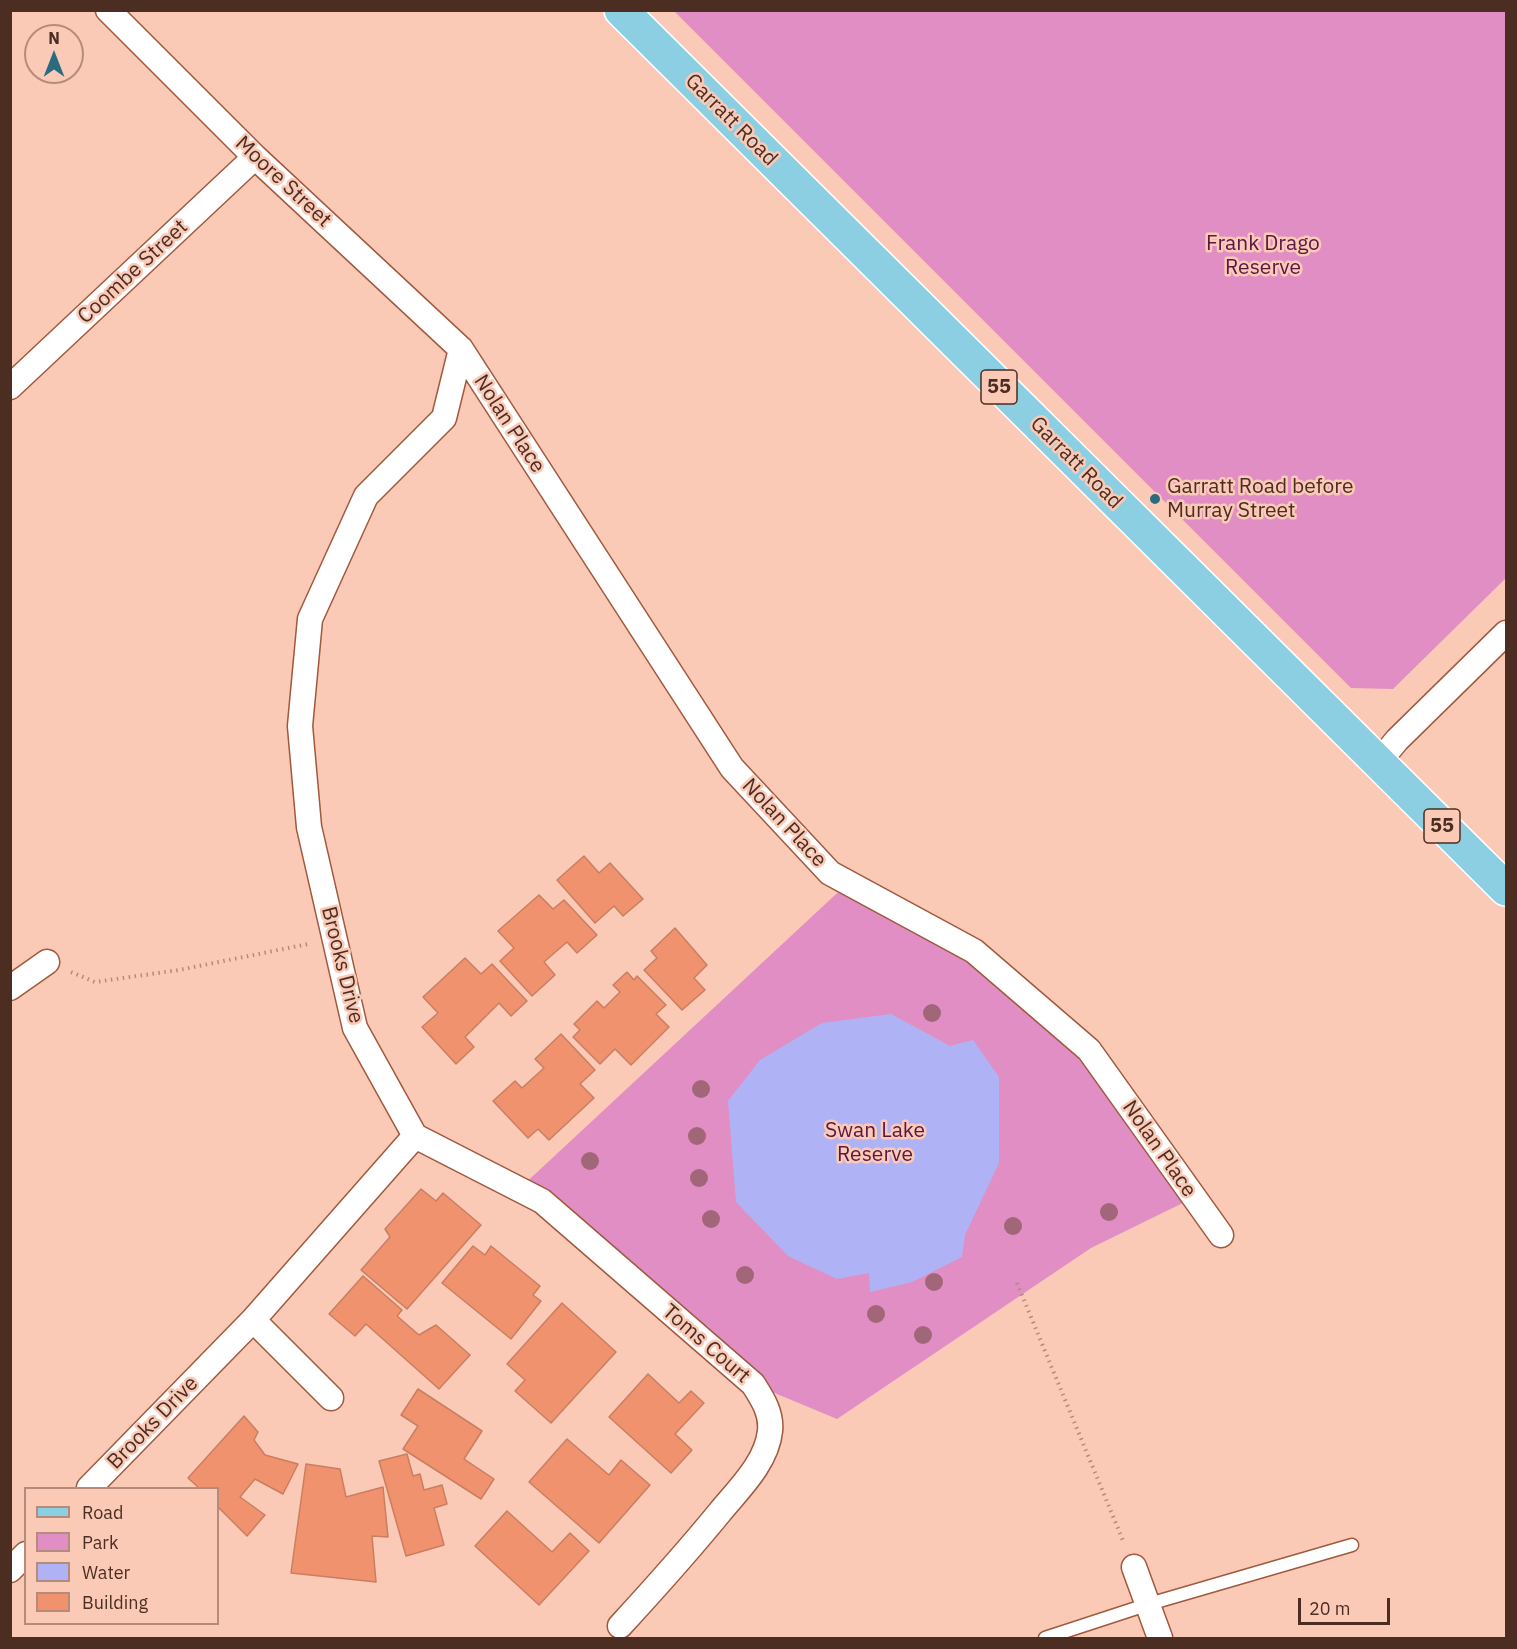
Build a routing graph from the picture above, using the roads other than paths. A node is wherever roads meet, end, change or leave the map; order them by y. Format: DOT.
graph roads {
  1 [pos="108,10"];
  2 [pos="621,10"];
  3 [pos="255,157"];
  4 [pos="461,350"];
  5 [pos="10,387"];
  6 [pos="1506,633"];
  7 [pos="1378,763"];
  8 [pos="1506,889"];
  9 [pos="47,962"];
  10 [pos="10,988"];
  11 [pos="415,1136"];
  12 [pos="1221,1235"];
  13 [pos="253,1320"];
  14 [pos="331,1398"];
  15 [pos="91,1487"];
  16 [pos="1352,1545"];
  17 [pos="24,1556"];
  18 [pos="1134,1567"];
  19 [pos="10,1570"];
  20 [pos="1149,1605"];
  21 [pos="620,1626"];
  22 [pos="1045,1638"];
  23 [pos="1160,1638"];
  1 -- 3 [label="street, Moore Street"];
  2 -- 7 [label="main road, Garratt Road / 55"];
  3 -- 4 [label="street, Moore Street"];
  3 -- 5 [label="street, Coombe Street"];
  4 -- 11 [label="street, Brooks Drive"];
  4 -- 12 [label="street, Nolan Place"];
  6 -- 7 [label="street"];
  7 -- 8 [label="main road, Garratt Road / 55"];
  9 -- 10 [label="street"];
  11 -- 13 [label="street, Brooks Drive"];
  11 -- 21 [label="street, Toms Court"];
  13 -- 14 [label="street"];
  13 -- 15 [label="street, Brooks Drive"];
  16 -- 20 [label="lane"];
  17 -- 19 [label="street"];
  18 -- 20 [label="street"];
  20 -- 22 [label="lane"];
  20 -- 23 [label="street"];
}
